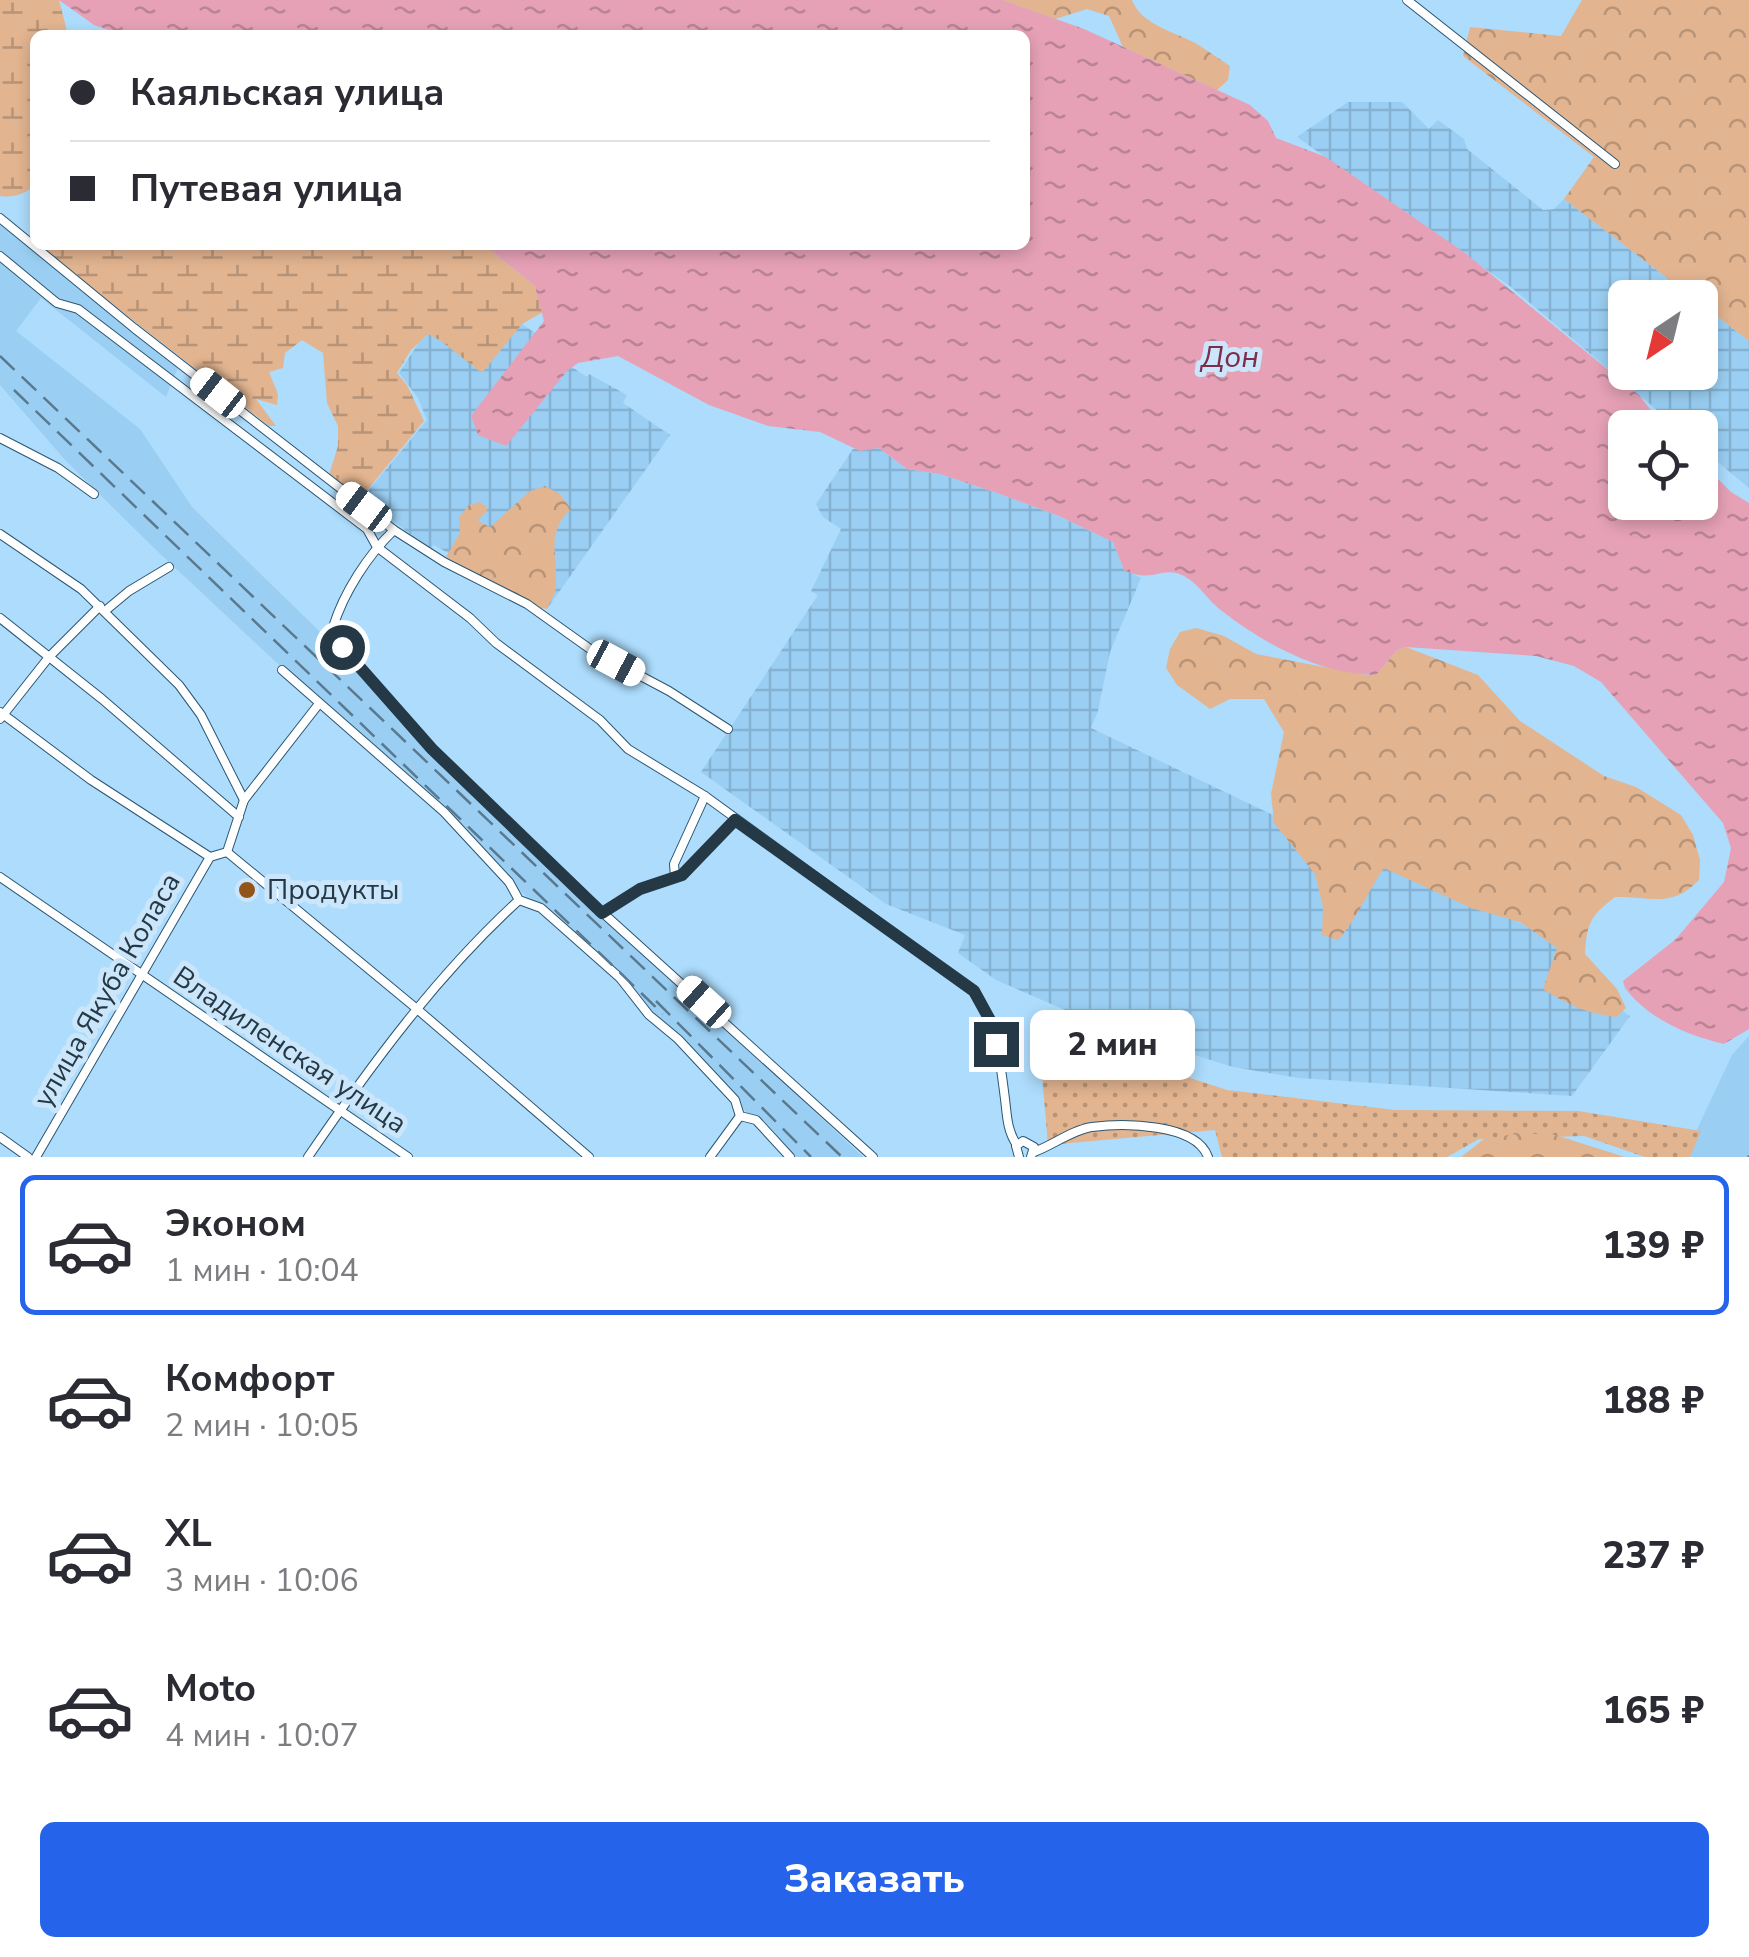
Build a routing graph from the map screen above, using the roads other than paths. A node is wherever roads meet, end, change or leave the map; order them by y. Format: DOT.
graph roads {
  1 [pos="1407,0"];
  2 [pos="1615,164"];
  3 [pos="0,218"];
  4 [pos="30,243"];
  5 [pos="39,250"];
  6 [pos="0,256"];
  7 [pos="0,438"];
  8 [pos="94,494"];
  9 [pos="394,530"];
  10 [pos="0,534"];
  11 [pos="377,547"];
  12 [pos="169,567"];
  13 [pos="102,608"];
  14 [pos="0,618"];
  15 [pos="49,658"];
  16 [pos="282,670"];
  17 [pos="318,705"];
  18 [pos="1,715"];
  19 [pos="728,729"];
  20 [pos="705,796"];
  21 [pos="244,800"];
  22 [pos="239,818"];
  23 [pos="735,820"];
  24 [pos="227,852"];
  25 [pos="210,857"];
  26 [pos="0,877"];
  27 [pos="676,877"];
  28 [pos="520,900"];
  29 [pos="602,913"];
  30 [pos="142,977"];
  31 [pos="417,1008"];
  32 [pos="340,1110"];
  33 [pos="740,1116"];
  34 [pos="0,1137"];
  35 [pos="1017,1153"];
  36 [pos="1033,1154"];
  37 [pos="28,1157"];
  38 [pos="36,1157"];
  39 [pos="308,1157"];
  40 [pos="408,1157"];
  41 [pos="589,1157"];
  42 [pos="710,1157"];
  43 [pos="790,1157"];
  44 [pos="873,1157"];
  45 [pos="1208,1157"];
  1 -- 2 [label="street"];
  3 -- 4 [label="street"];
  5 -- 9 [label="street"];
  6 -- 11 [label="street"];
  7 -- 8 [label="street"];
  9 -- 11 [label="street"];
  9 -- 19 [label="street"];
  10 -- 13 [label="street"];
  11 -- 20 [label="street"];
  11 -- 29 [label="street"];
  12 -- 13 [label="street"];
  13 -- 15 [label="street"];
  13 -- 21 [label="street"];
  14 -- 15 [label="street"];
  15 -- 18 [label="street"];
  15 -- 22 [label="street"];
  16 -- 17 [label="street"];
  17 -- 21 [label="street"];
  17 -- 28 [label="street"];
  18 -- 25 [label="street"];
  20 -- 23 [label="street"];
  20 -- 27 [label="street"];
  21 -- 22 [label="street"];
  22 -- 24 [label="street"];
  23 -- 27 [label="street"];
  23 -- 35 [label="street"];
  24 -- 25 [label="street, улица Якуба Коласа"];
  24 -- 31 [label="street"];
  25 -- 30 [label="street, улица Якуба Коласа"];
  26 -- 30 [label="street, Владиленская улица"];
  27 -- 29 [label="street"];
  28 -- 31 [label="street"];
  28 -- 33 [label="street"];
  29 -- 44 [label="street"];
  30 -- 32 [label="street, Владиленская улица"];
  30 -- 38 [label="street, улица Якуба Коласа"];
  31 -- 32 [label="street"];
  31 -- 41 [label="street"];
  32 -- 39 [label="street"];
  32 -- 40 [label="street, Владиленская улица"];
  33 -- 42 [label="street"];
  33 -- 43 [label="street"];
  34 -- 37 [label="street"];
  35 -- 36 [label="street"];
  36 -- 45 [label="street"];
}
